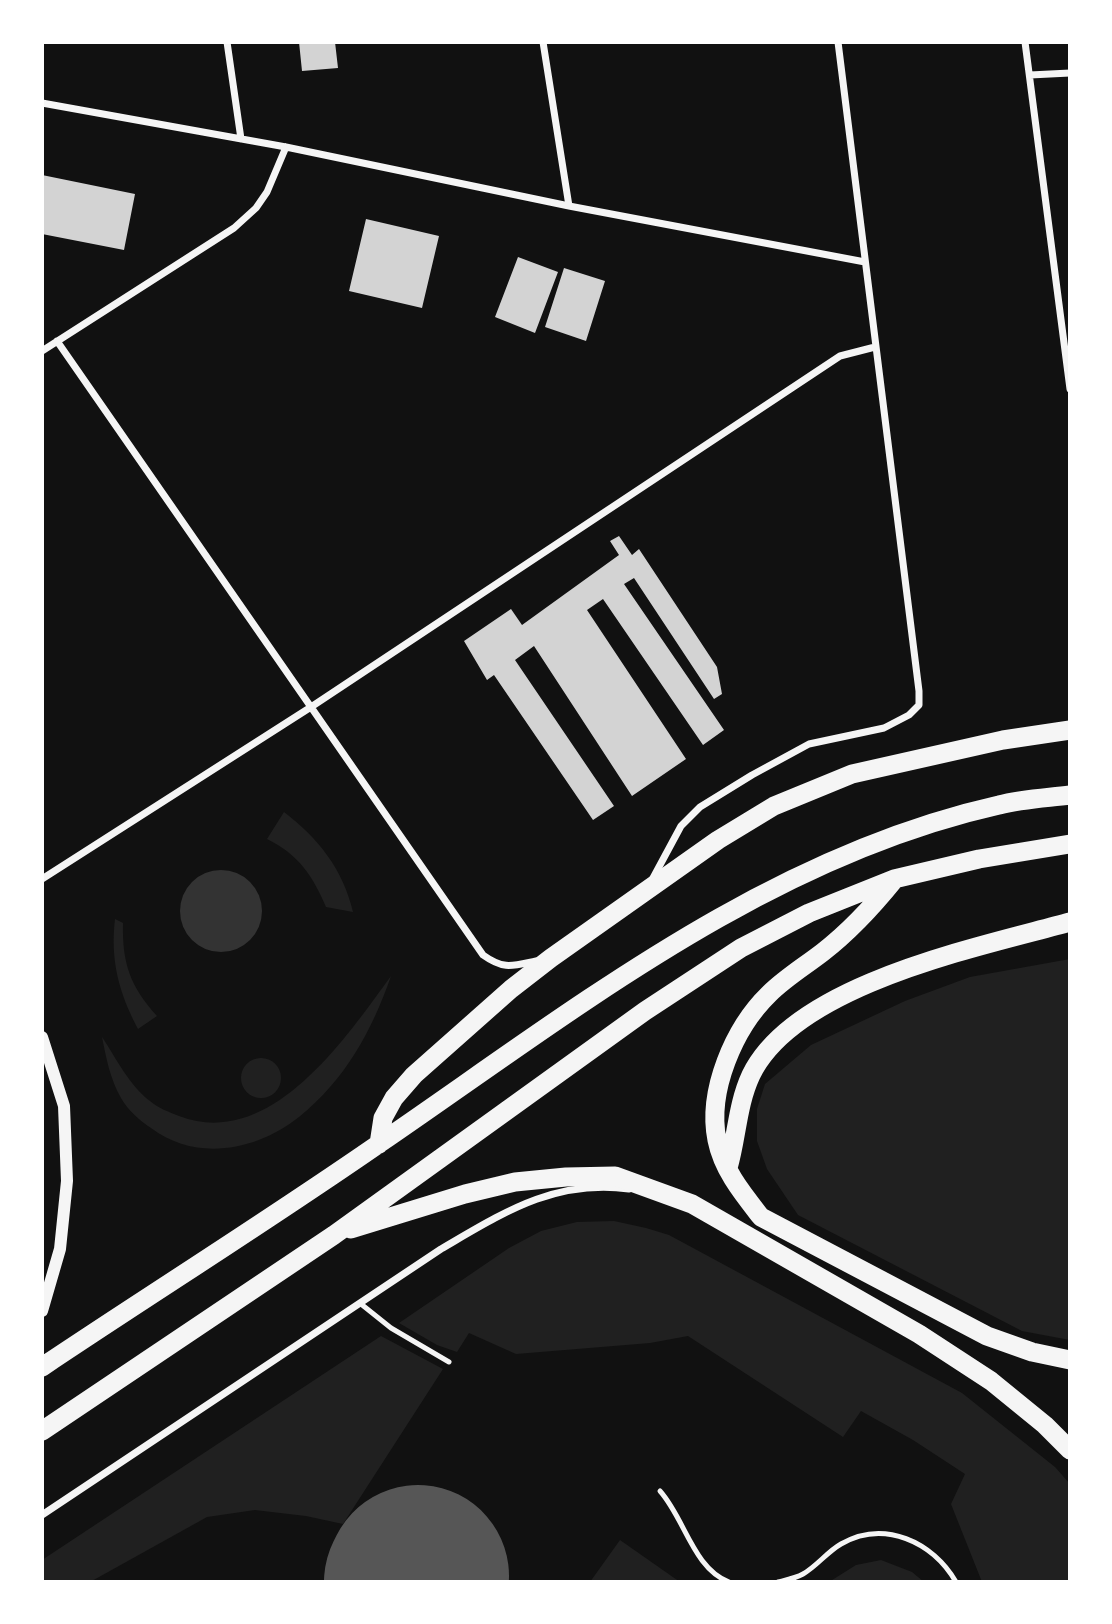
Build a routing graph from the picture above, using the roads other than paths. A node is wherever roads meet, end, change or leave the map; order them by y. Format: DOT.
graph roads {
  1 [pos="227,42"];
  2 [pos="543,42"];
  3 [pos="838,42"];
  4 [pos="1025,42"];
  5 [pos="1070,73"];
  6 [pos="1030,75"];
  7 [pos="42,103"];
  8 [pos="241,139"];
  9 [pos="286,147"];
  10 [pos="569,206"];
  11 [pos="865,262"];
  12 [pos="1070,317"];
  13 [pos="1061,318"];
  14 [pos="57,341"];
  15 [pos="875,347"];
  16 [pos="42,351"];
  17 [pos="1070,390"];
  18 [pos="311,707"];
  19 [pos="1070,730"];
  20 [pos="1070,795"];
  21 [pos="1070,844"];
  22 [pos="42,879"];
  23 [pos="894,879"];
  24 [pos="647,891"];
  25 [pos="1070,922"];
  26 [pos="551,958"];
  27 [pos="42,1037"];
  28 [pos="379,1144"];
  29 [pos="728,1168"];
  30 [pos="692,1204"];
  31 [pos="334,1235"];
  32 [pos="361,1304"];
  33 [pos="42,1311"];
  34 [pos="1070,1360"];
  35 [pos="449,1362"];
  36 [pos="42,1367"];
  37 [pos="42,1431"];
  38 [pos="1070,1450"];
  39 [pos="660,1491"];
  40 [pos="42,1515"];
  41 [pos="803,1574"];
  42 [pos="729,1582"];
  43 [pos="778,1582"];
  44 [pos="800,1582"];
  45 [pos="956,1582"];
  1 -- 8 [label="street"];
  2 -- 10 [label="street"];
  3 -- 11 [label="street"];
  4 -- 6 [label="street"];
  5 -- 6 [label="street"];
  6 -- 13 [label="street"];
  7 -- 8 [label="street"];
  8 -- 9 [label="street"];
  9 -- 10 [label="street"];
  9 -- 14 [label="street"];
  10 -- 11 [label="street"];
  11 -- 15 [label="street"];
  12 -- 13 [label="street"];
  13 -- 17 [label="street"];
  14 -- 16 [label="street"];
  14 -- 18 [label="street"];
  15 -- 18 [label="street"];
  15 -- 24 [label="street"];
  18 -- 22 [label="street"];
  18 -- 26 [label="street"];
  19 -- 24 [label="highway"];
  20 -- 28 [label="highway"];
  21 -- 23 [label="highway"];
  23 -- 29 [label="highway"];
  23 -- 31 [label="highway"];
  24 -- 26 [label="highway"];
  25 -- 29 [label="highway"];
  26 -- 28 [label="highway"];
  27 -- 33 [label="street"];
  28 -- 36 [label="highway"];
  29 -- 34 [label="highway"];
  30 -- 31 [label="highway"];
  30 -- 32 [label="street"];
  30 -- 38 [label="highway"];
  31 -- 37 [label="highway"];
  32 -- 35 [label="lane"];
  32 -- 40 [label="street"];
  39 -- 42 [label="lane"];
  41 -- 43 [label="lane"];
  41 -- 44 [label="lane"];
  41 -- 45 [label="lane"];
}
